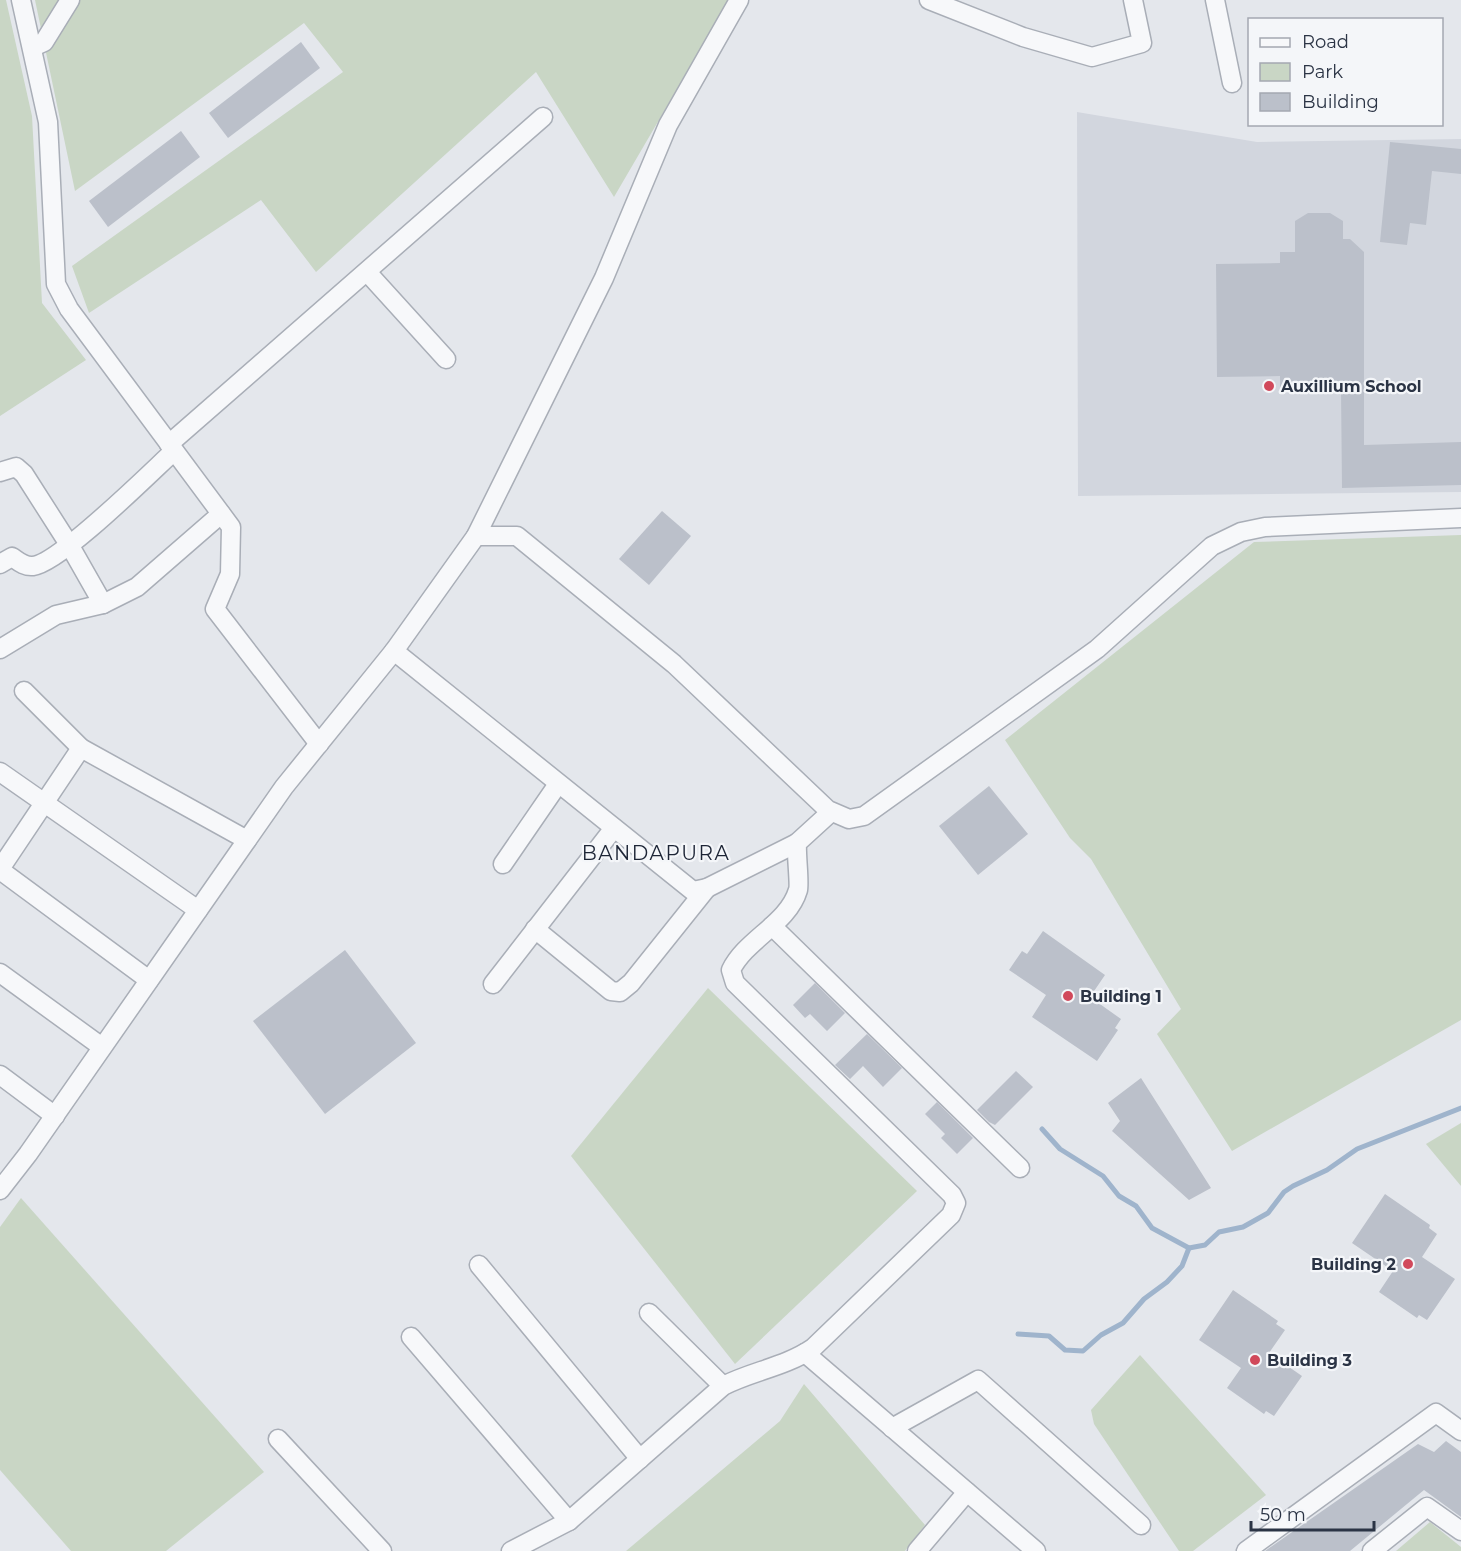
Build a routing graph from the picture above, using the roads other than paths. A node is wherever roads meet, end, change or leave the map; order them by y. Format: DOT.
graph roads {
  1 [pos="21,0"];
  2 [pos="70,0"];
  3 [pos="739,0"];
  4 [pos="929,0"];
  5 [pos="1133,0"];
  6 [pos="1215,0"];
  7 [pos="33,47"];
  8 [pos="1232,83"];
  9 [pos="543,117"];
  10 [pos="367,272"];
  11 [pos="446,359"];
  12 [pos="172,448"];
  13 [pos="0,472"];
  14 [pos="221,514"];
  15 [pos="1461,518"];
  16 [pos="476,536"];
  17 [pos="70,546"];
  18 [pos="0,564"];
  19 [pos="103,604"];
  20 [pos="0,649"];
  21 [pos="394,651"];
  22 [pos="24,691"];
  23 [pos="319,744"];
  24 [pos="81,748"];
  25 [pos="0,772"];
  26 [pos="558,783"];
  27 [pos="44,803"];
  28 [pos="831,812"];
  29 [pos="614,828"];
  30 [pos="247,840"];
  31 [pos="797,843"];
  32 [pos="503,864"];
  33 [pos="0,870"];
  34 [pos="707,888"];
  35 [pos="198,910"];
  36 [pos="772,926"];
  37 [pos="535,929"];
  38 [pos="0,973"];
  39 [pos="149,980"];
  40 [pos="493,984"];
  41 [pos="102,1047"];
  42 [pos="0,1075"];
  43 [pos="55,1116"];
  44 [pos="1020,1168"];
  45 [pos="0,1190"];
  46 [pos="478,1266"];
  47 [pos="650,1313"];
  48 [pos="411,1337"];
  49 [pos="805,1353"];
  50 [pos="723,1386"];
  51 [pos="892,1428"];
  52 [pos="1461,1431"];
  53 [pos="278,1439"];
  54 [pos="640,1459"];
  55 [pos="967,1492"];
  56 [pos="569,1521"];
  57 [pos="1141,1525"];
  58 [pos="1461,1531"];
  59 [pos="382,1551"];
  60 [pos="511,1551"];
  61 [pos="917,1551"];
  62 [pos="1036,1551"];
  63 [pos="1246,1551"];
  64 [pos="1372,1551"];
  1 -- 7 [label="street"];
  2 -- 7 [label="street"];
  3 -- 16 [label="street"];
  4 -- 5 [label="street"];
  6 -- 8 [label="street"];
  7 -- 12 [label="street"];
  9 -- 10 [label="street"];
  10 -- 11 [label="street"];
  10 -- 12 [label="street"];
  12 -- 14 [label="street"];
  12 -- 17 [label="street"];
  13 -- 17 [label="street"];
  14 -- 19 [label="street"];
  14 -- 23 [label="street"];
  15 -- 28 [label="street"];
  16 -- 21 [label="street"];
  16 -- 28 [label="street"];
  17 -- 18 [label="street"];
  17 -- 19 [label="street"];
  19 -- 20 [label="street"];
  21 -- 23 [label="street"];
  21 -- 26 [label="street"];
  22 -- 24 [label="street"];
  23 -- 30 [label="street"];
  24 -- 27 [label="street"];
  24 -- 30 [label="street"];
  25 -- 27 [label="street"];
  26 -- 29 [label="street"];
  26 -- 32 [label="street"];
  27 -- 33 [label="street"];
  27 -- 35 [label="street"];
  28 -- 31 [label="street"];
  29 -- 34 [label="street"];
  29 -- 37 [label="street"];
  30 -- 35 [label="street"];
  31 -- 34 [label="street"];
  31 -- 36 [label="street"];
  33 -- 39 [label="street"];
  34 -- 37 [label="street"];
  35 -- 39 [label="street"];
  36 -- 44 [label="street"];
  36 -- 49 [label="street"];
  37 -- 40 [label="street"];
  38 -- 41 [label="street"];
  39 -- 41 [label="street"];
  41 -- 43 [label="street"];
  42 -- 43 [label="street"];
  43 -- 45 [label="street"];
  46 -- 54 [label="street"];
  47 -- 50 [label="street"];
  48 -- 56 [label="street"];
  49 -- 50 [label="street"];
  49 -- 51 [label="street"];
  50 -- 54 [label="street"];
  51 -- 55 [label="street"];
  51 -- 57 [label="street"];
  52 -- 63 [label="street"];
  53 -- 59 [label="street"];
  54 -- 56 [label="street"];
  55 -- 61 [label="street"];
  55 -- 62 [label="street"];
  56 -- 60 [label="street"];
  58 -- 64 [label="street"];
}
